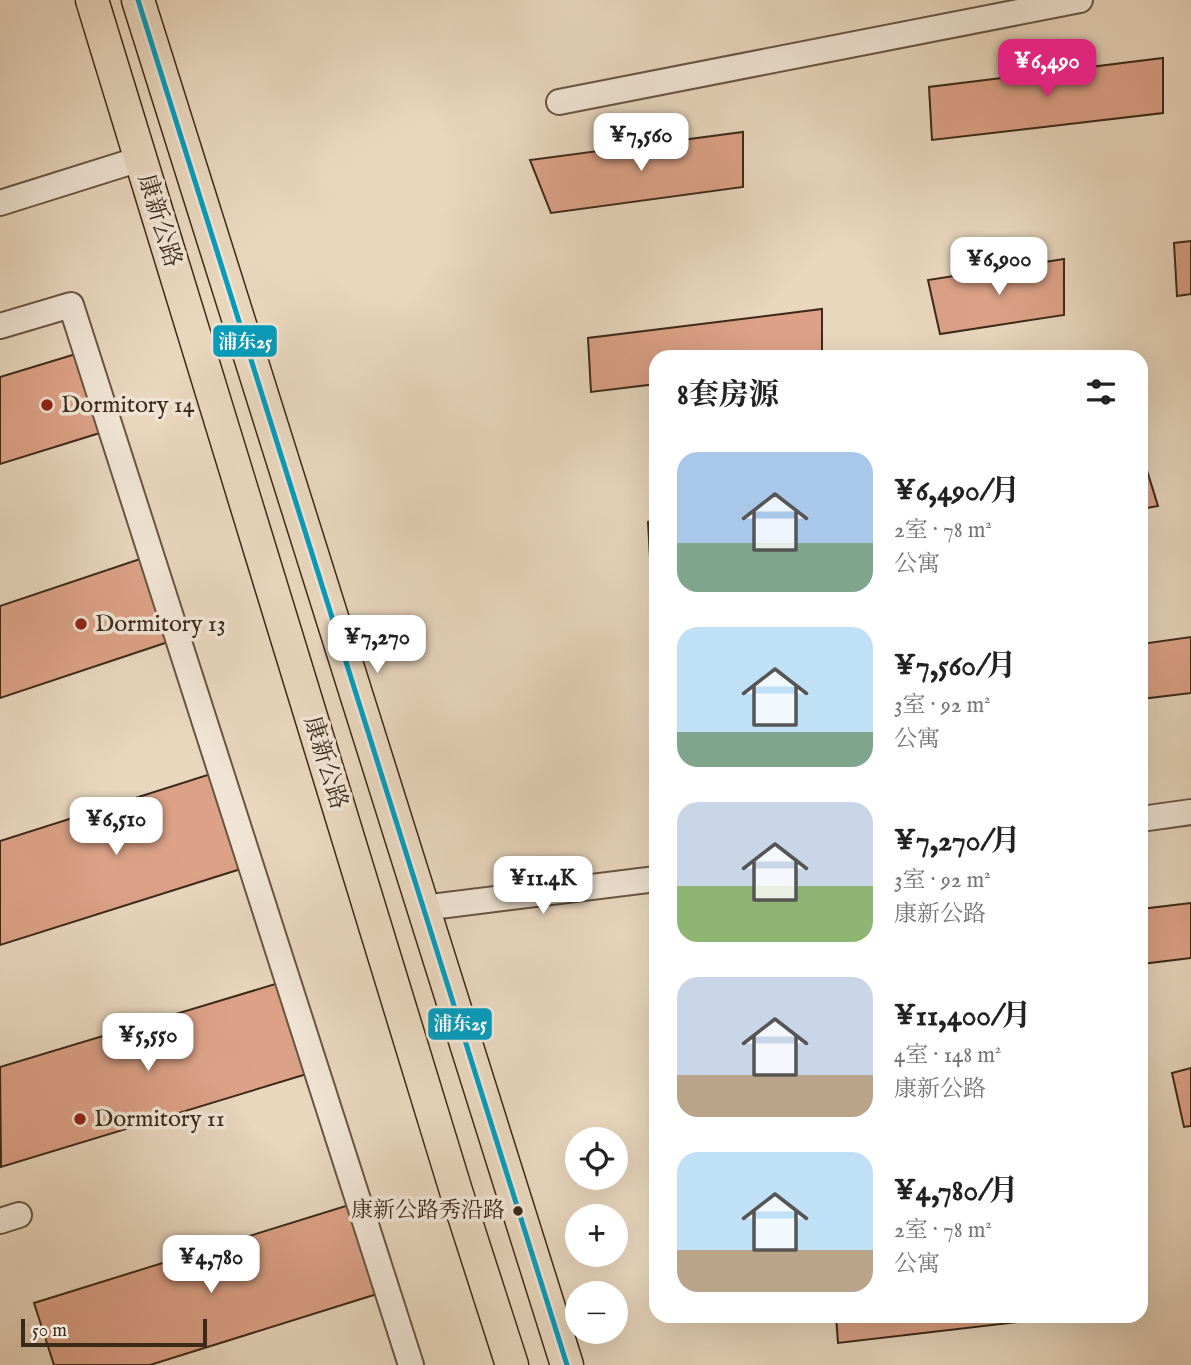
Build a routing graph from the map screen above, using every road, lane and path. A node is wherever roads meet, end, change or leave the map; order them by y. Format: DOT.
graph roads {
  1 [pos="92,0"];
  2 [pos="138,0"];
  3 [pos="1080,0"];
  4 [pos="559,102"];
  5 [pos="140,159"];
  6 [pos="0,203"];
  7 [pos="0,326"];
  8 [pos="1191,812"];
  9 [pos="1148,817"];
  10 [pos="649,880"];
  11 [pos="423,908"];
  12 [pos="411,1365"];
  13 [pos="512,1365"];
  14 [pos="567,1365"];
  1 -- 5 [label="main road, 康新公路"];
  2 -- 11 [label="main road, 康新公路"];
  3 -- 4 [label="street"];
  5 -- 6 [label="street"];
  5 -- 13 [label="main road, 康新公路"];
  7 -- 12 [label="street"];
  8 -- 9 [label="street"];
  10 -- 11 [label="street"];
  11 -- 14 [label="main road, 康新公路"];
}
